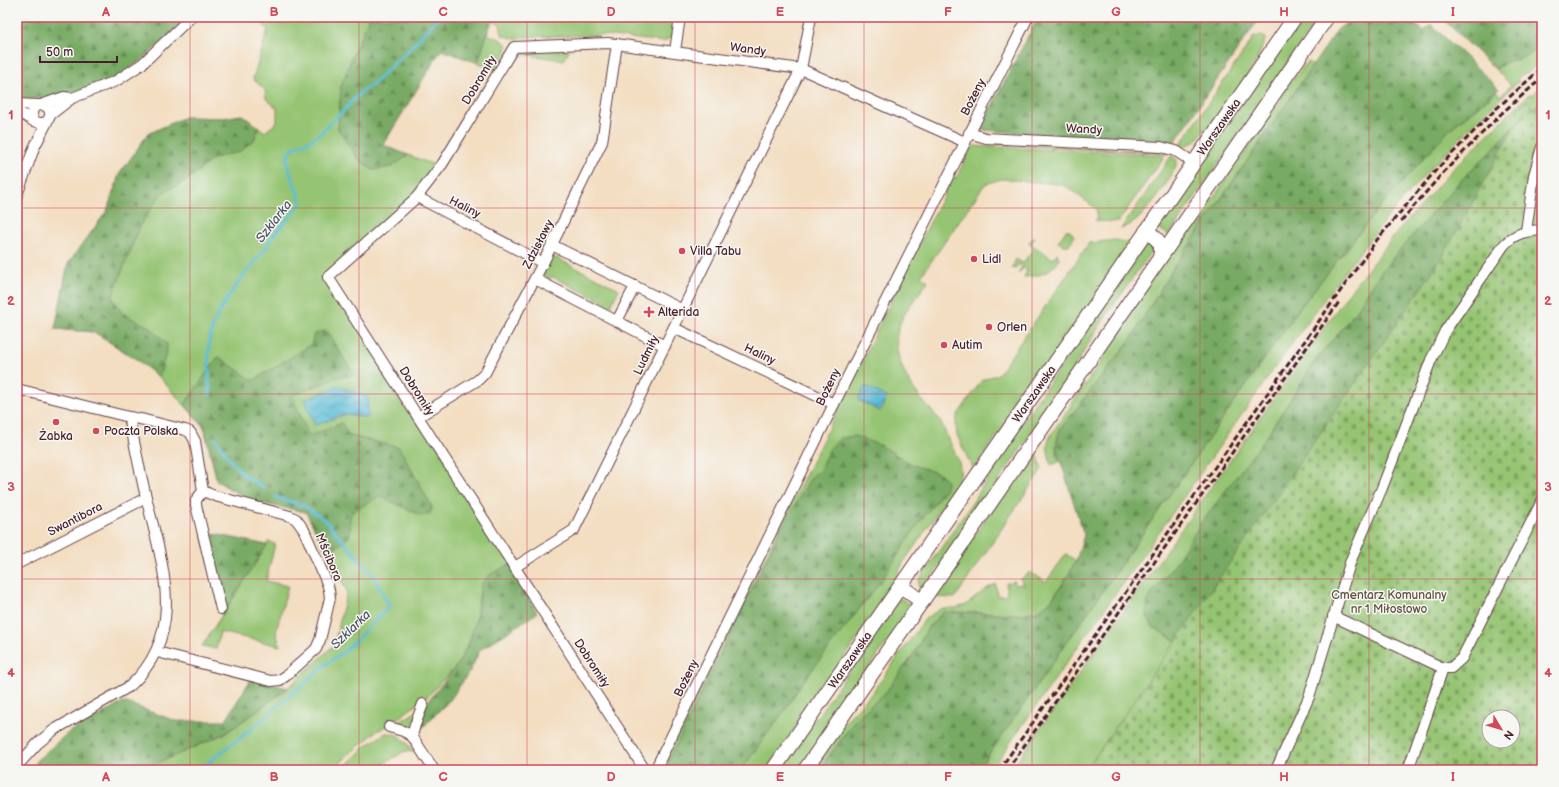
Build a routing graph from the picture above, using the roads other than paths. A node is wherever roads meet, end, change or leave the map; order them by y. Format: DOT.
graph roads {
  1 [pos="191,17"];
  2 [pos="680,17"];
  3 [pos="811,17"];
  4 [pos="1028,17"];
  5 [pos="1295,17"];
  6 [pos="1327,17"];
  7 [pos="617,44"];
  8 [pos="514,47"];
  9 [pos="675,51"];
  10 [pos="801,69"];
  11 [pos="72,98"];
  12 [pos="17,104"];
  13 [pos="39,105"];
  14 [pos="17,111"];
  15 [pos="48,118"];
  16 [pos="34,122"];
  17 [pos="967,137"];
  18 [pos="1542,147"];
  19 [pos="34,148"];
  20 [pos="1194,163"];
  21 [pos="17,195"];
  22 [pos="417,197"];
  23 [pos="1542,230"];
  24 [pos="1146,231"];
  25 [pos="1526,231"];
  26 [pos="552,245"];
  27 [pos="1160,257"];
  28 [pos="543,263"];
  29 [pos="535,279"];
  30 [pos="634,286"];
  31 [pos="683,310"];
  32 [pos="617,321"];
  33 [pos="674,328"];
  34 [pos="665,346"];
  35 [pos="17,389"];
  36 [pos="834,404"];
  37 [pos="129,417"];
  38 [pos="418,417"];
  39 [pos="203,491"];
  40 [pos="146,498"];
  41 [pos="1542,501"];
  42 [pos="17,564"];
  43 [pos="515,567"];
  44 [pos="901,586"];
  45 [pos="922,602"];
  46 [pos="221,609"];
  47 [pos="1333,616"];
  48 [pos="157,652"];
  49 [pos="1443,668"];
  50 [pos="423,704"];
  51 [pos="389,727"];
  52 [pos="412,736"];
  53 [pos="17,766"];
  54 [pos="434,770"];
  55 [pos="645,770"];
  56 [pos="655,770"];
  57 [pos="773,770"];
  58 [pos="805,770"];
  59 [pos="1276,770"];
  60 [pos="1408,770"];
  1 -- 11 [label="street"];
  2 -- 9 [label="street"];
  3 -- 10 [label="street, Ludmiły"];
  4 -- 17 [label="street, Bożeny"];
  5 -- 20 [label="main road, Warszawska"];
  6 -- 27 [label="main road"];
  7 -- 8 [label="street, Wandy"];
  7 -- 9 [label="street, Wandy"];
  7 -- 26 [label="street, Zdzisławy"];
  8 -- 22 [label="street, Dobromiły"];
  9 -- 10 [label="street, Wandy"];
  10 -- 17 [label="street, Wandy"];
  10 -- 31 [label="street, Ludmiły"];
  11 -- 13 [label="street"];
  11 -- 15 [label="street"];
  12 -- 13 [label="street"];
  13 -- 15 [label="street"];
  13 -- 16 [label="street"];
  14 -- 16 [label="street"];
  15 -- 16 [label="street"];
  15 -- 19 [label="street"];
  16 -- 19 [label="street"];
  17 -- 20 [label="street, Wandy"];
  17 -- 36 [label="street, Bożeny"];
  18 -- 25 [label="street"];
  19 -- 21 [label="street"];
  20 -- 24 [label="main road, Warszawska"];
  22 -- 28 [label="street, Haliny"];
  22 -- 38 [label="street, Dobromiły"];
  23 -- 25 [label="street"];
  24 -- 27 [label="main road"];
  24 -- 44 [label="main road, Warszawska"];
  25 -- 47 [label="street"];
  26 -- 28 [label="street, Zdzisławy"];
  26 -- 30 [label="street"];
  27 -- 45 [label="main road"];
  28 -- 29 [label="street, Zdzisławy"];
  29 -- 32 [label="street"];
  29 -- 38 [label="street, Zdzisławy"];
  30 -- 31 [label="street"];
  30 -- 32 [label="street"];
  31 -- 33 [label="street, Ludmiły"];
  32 -- 34 [label="street"];
  33 -- 34 [label="street, Ludmiły"];
  33 -- 36 [label="street, Haliny"];
  34 -- 43 [label="street, Ludmiły"];
  35 -- 37 [label="street"];
  36 -- 56 [label="street, Bożeny"];
  37 -- 39 [label="street"];
  37 -- 40 [label="street"];
  38 -- 43 [label="street, Dobromiły"];
  39 -- 46 [label="street"];
  39 -- 48 [label="street, Mścibora"];
  40 -- 42 [label="street, Swantibora"];
  40 -- 48 [label="street"];
  41 -- 49 [label="street"];
  43 -- 55 [label="street, Dobromiły"];
  44 -- 45 [label="main road"];
  44 -- 57 [label="main road, Warszawska"];
  45 -- 58 [label="main road"];
  47 -- 49 [label="street"];
  47 -- 59 [label="street"];
  48 -- 53 [label="street"];
  49 -- 60 [label="street"];
  50 -- 52 [label="street"];
  51 -- 52 [label="street"];
  52 -- 54 [label="street"];
}
